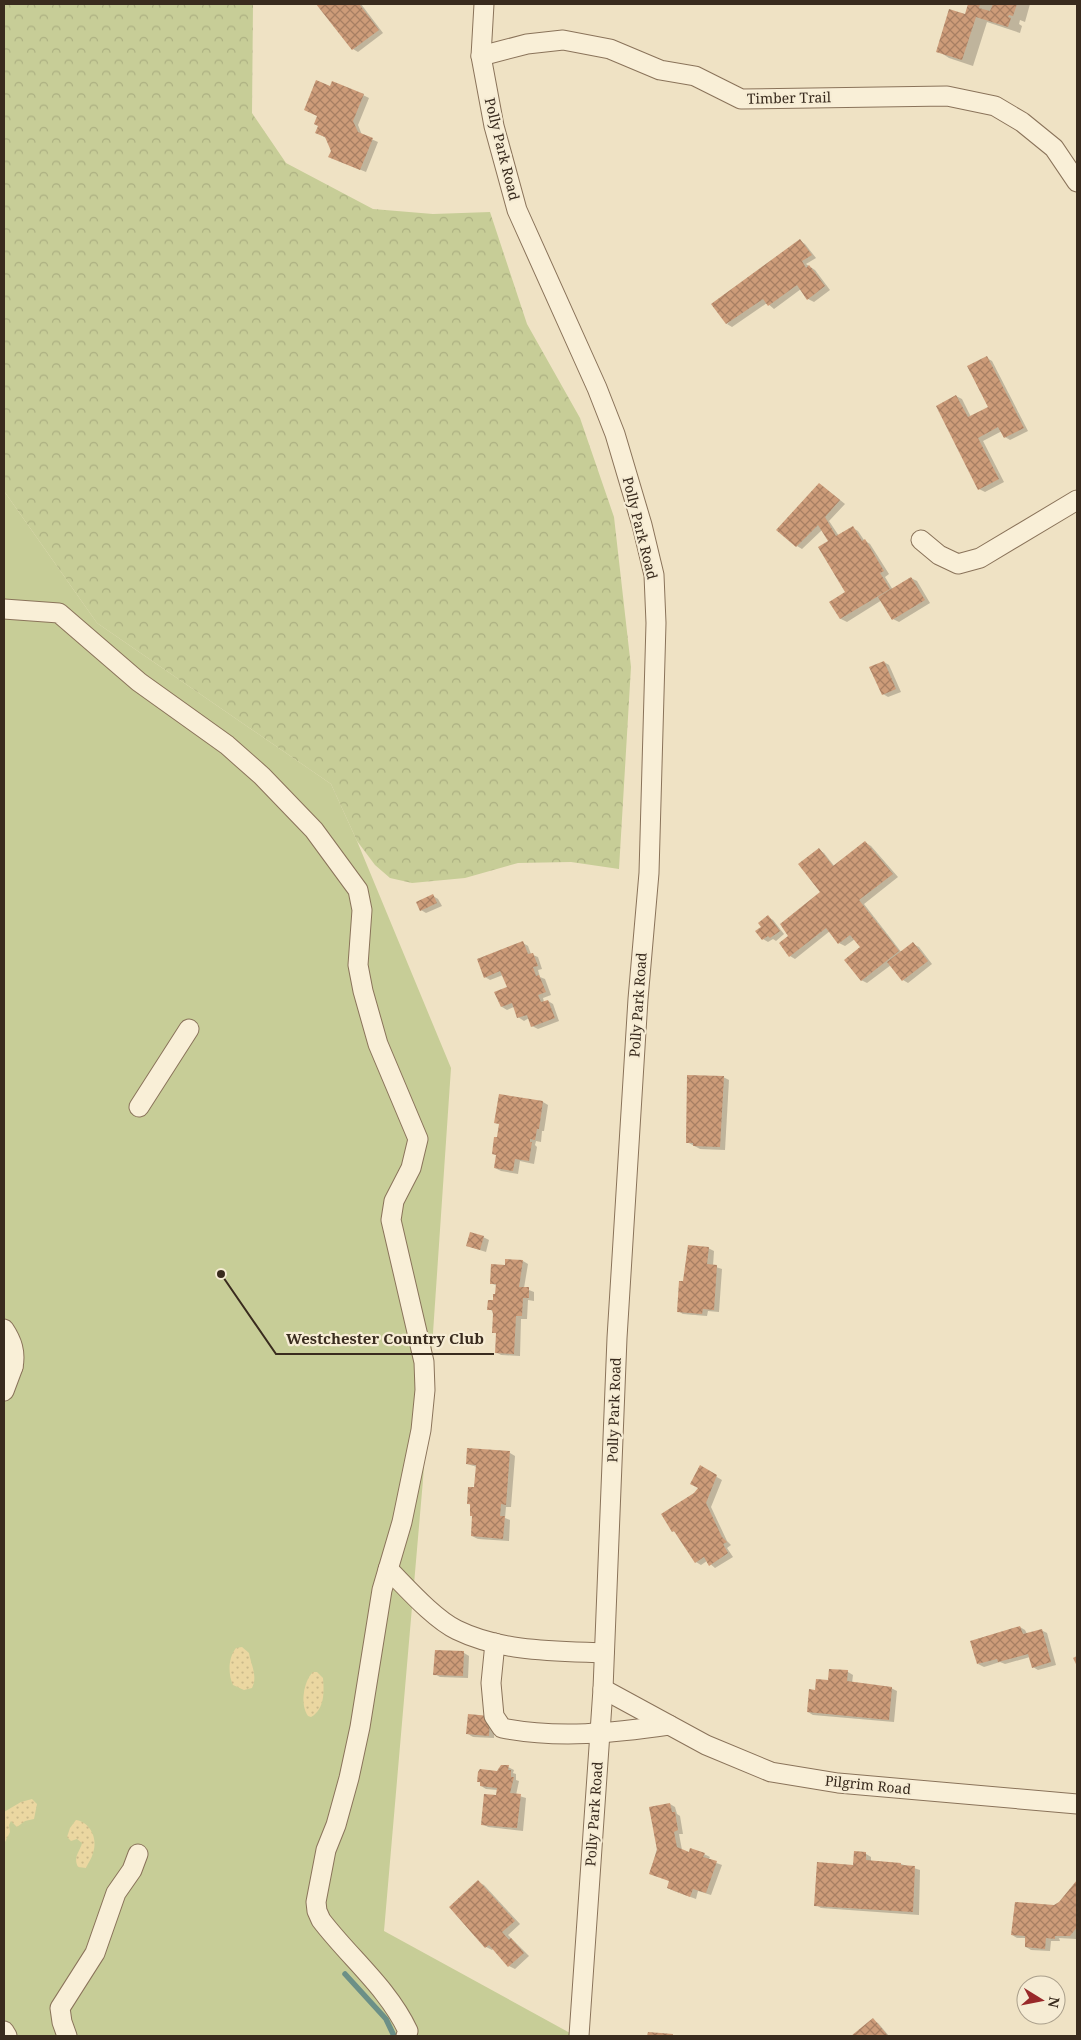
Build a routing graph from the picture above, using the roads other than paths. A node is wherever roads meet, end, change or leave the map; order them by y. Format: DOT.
graph roads {
  1 [pos="484,4"];
  2 [pos="481,56"];
  3 [pos="1077,182"];
  4 [pos="1077,500"];
  5 [pos="921,540"];
  6 [pos="4,609"];
  7 [pos="190,1028"];
  8 [pos="139,1106"];
  9 [pos="4,1329"];
  10 [pos="9,1370"];
  11 [pos="4,1391"];
  12 [pos="388,1569"];
  13 [pos="495,1643"];
  14 [pos="604,1653"];
  15 [pos="603,1689"];
  16 [pos="669,1725"];
  17 [pos="600,1734"];
  18 [pos="1077,1804"];
  19 [pos="138,1854"];
  20 [pos="4,2031"];
  21 [pos="7,2036"];
  22 [pos="67,2036"];
  23 [pos="406,2036"];
  24 [pos="579,2036"];
  1 -- 2 [label="street, Polly Park Road"];
  2 -- 3 [label="street, Timber Trail"];
  2 -- 14 [label="street, Polly Park Road"];
  4 -- 5 [label="street"];
  6 -- 12 [label="street"];
  7 -- 8 [label="street"];
  9 -- 10 [label="street"];
  10 -- 11 [label="street"];
  12 -- 13 [label="street"];
  12 -- 23 [label="street"];
  13 -- 14 [label="street"];
  13 -- 17 [label="street"];
  14 -- 15 [label="street, Polly Park Road"];
  15 -- 16 [label="street, Pilgrim Road"];
  15 -- 17 [label="street, Polly Park Road"];
  16 -- 17 [label="street"];
  16 -- 18 [label="street, Pilgrim Road"];
  17 -- 24 [label="street, Polly Park Road"];
  19 -- 22 [label="street"];
  20 -- 21 [label="street"];
}
